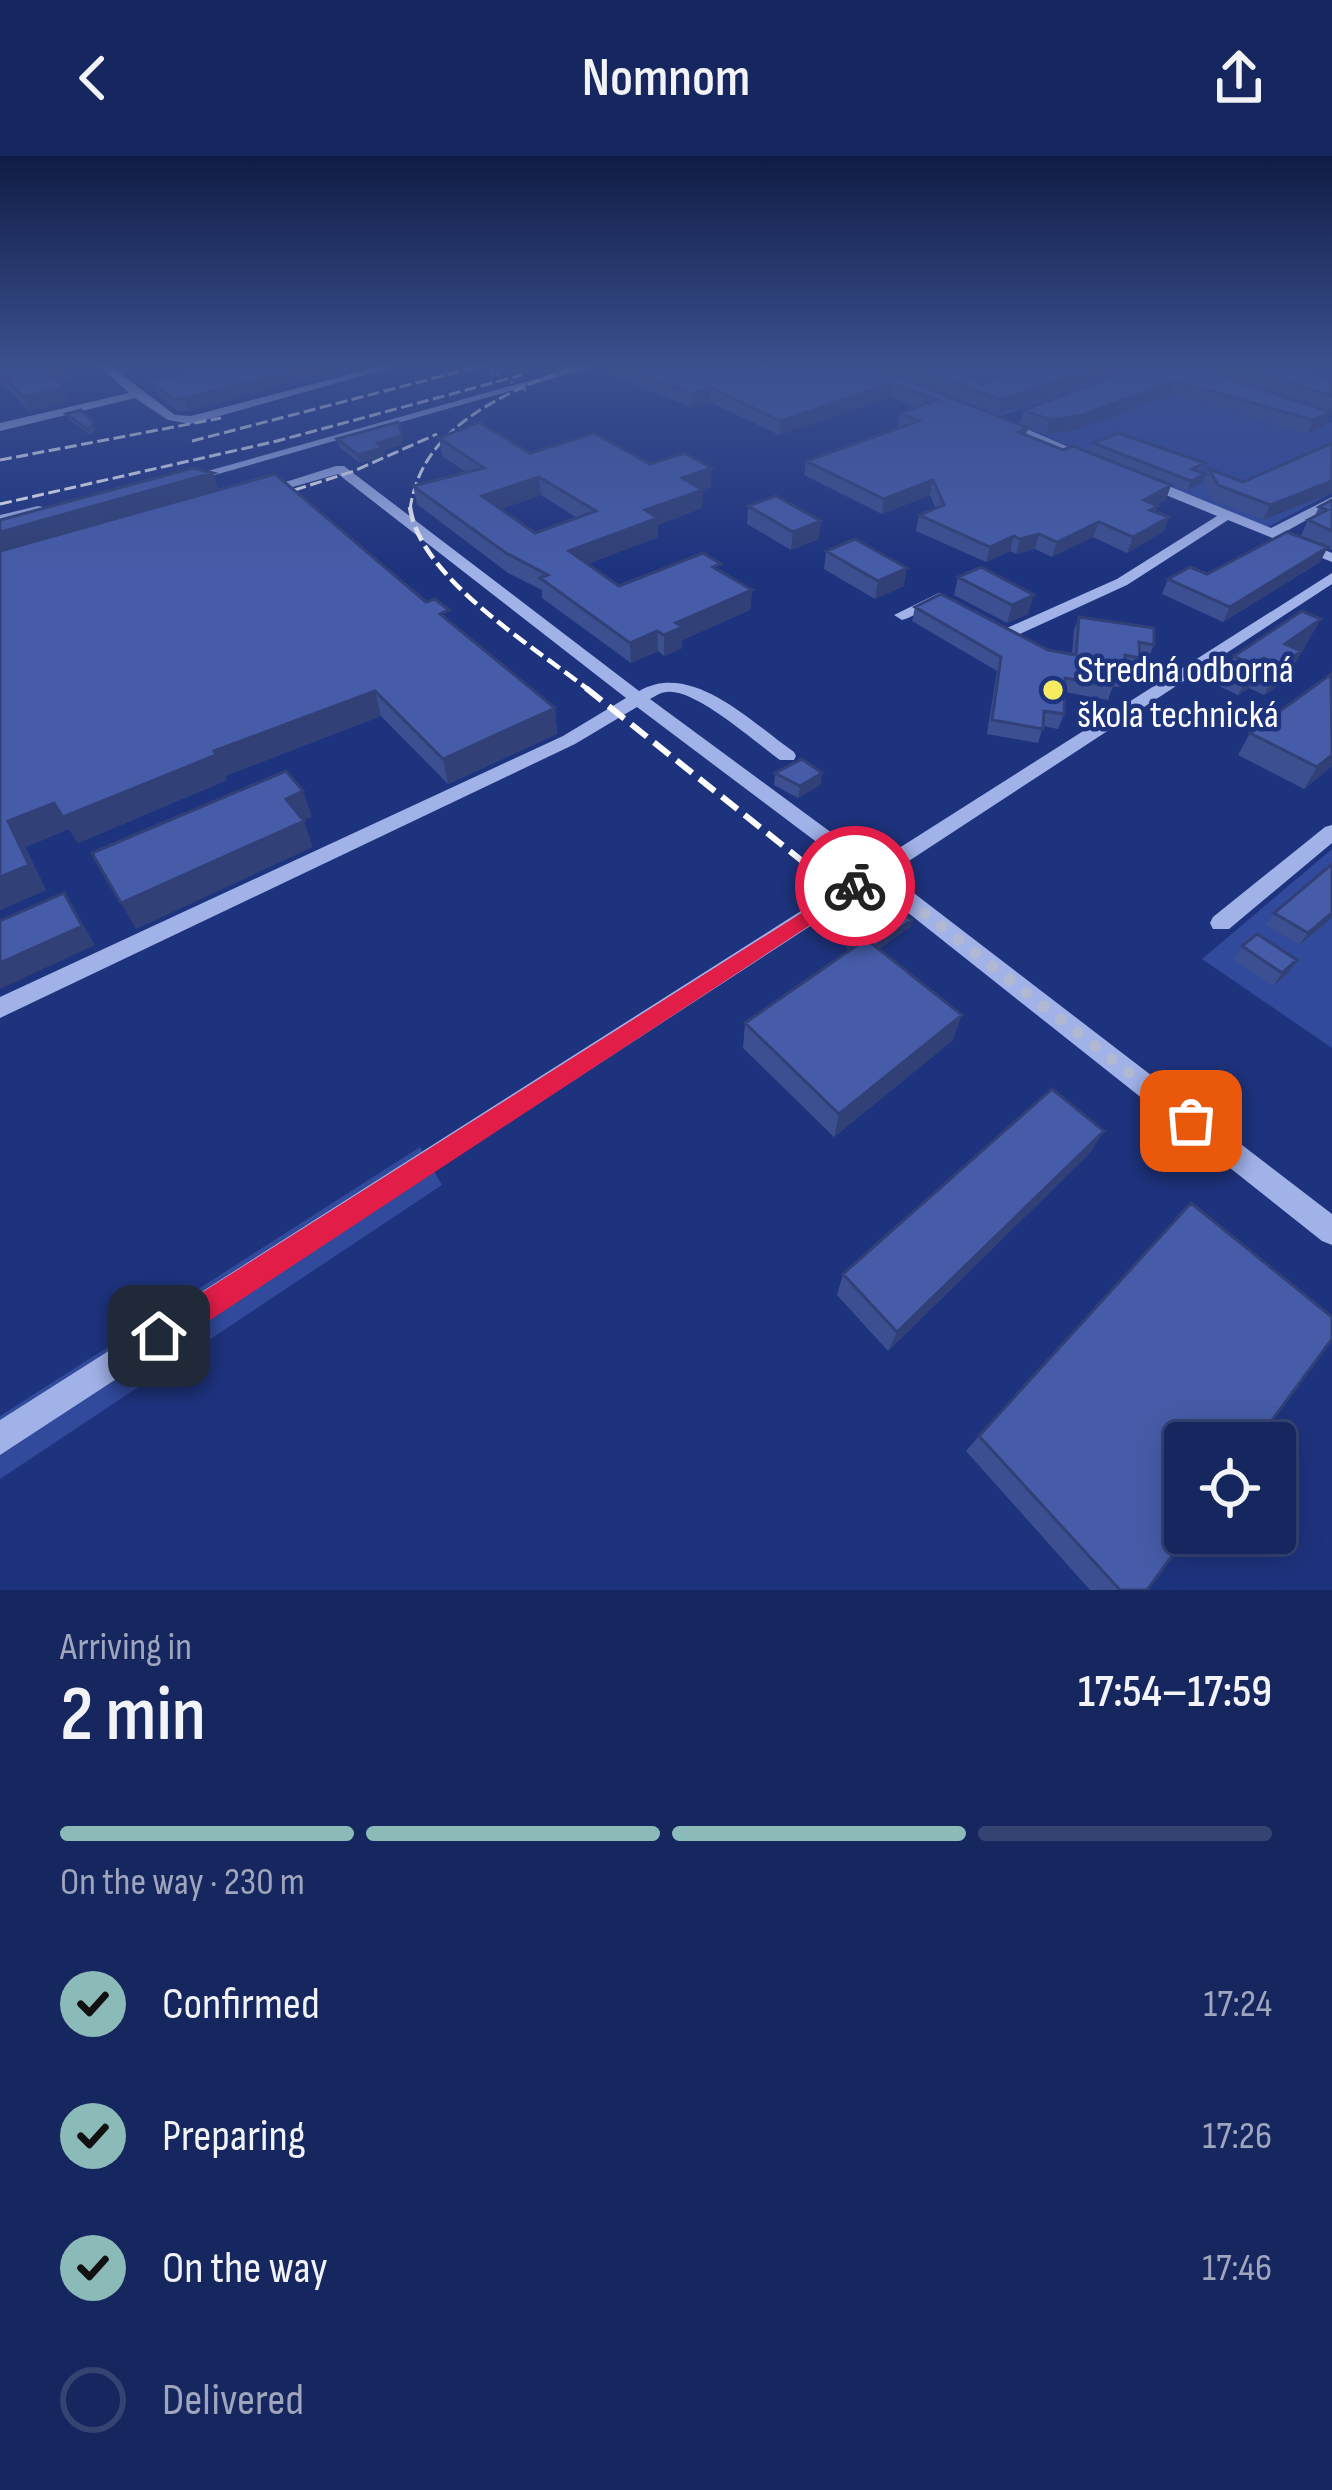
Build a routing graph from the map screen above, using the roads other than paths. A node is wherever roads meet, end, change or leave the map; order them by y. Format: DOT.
graph roads {
  1 [pos="350,434"];
  2 [pos="1031,434"];
  3 [pos="310,445"];
  4 [pos="1104,464"];
  5 [pos="340,469"];
  6 [pos="1125,473"];
  7 [pos="177,482"];
  8 [pos="250,496"];
  9 [pos="1332,501"];
  10 [pos="1227,515"];
  11 [pos="0,519"];
  12 [pos="1272,533"];
  13 [pos="0,534"];
  14 [pos="1332,558"];
  15 [pos="1332,577"];
  16 [pos="955,607"];
  17 [pos="902,614"];
  18 [pos="973,616"];
  19 [pos="638,699"];
  20 [pos="787,756"];
  21 [pos="1332,832"];
  22 [pos="874,874"];
  23 [pos="1221,923"];
  24 [pos="0,1008"];
  25 [pos="1332,1232"];
  26 [pos="0,1439"];
  1 -- 3 [label="street"];
  2 -- 4 [label="street"];
  3 -- 5 [label="street"];
  3 -- 7 [label="street"];
  5 -- 8 [label="street"];
  5 -- 19 [label="street"];
  6 -- 10 [label="street"];
  9 -- 12 [label="street"];
  10 -- 12 [label="street"];
  10 -- 18 [label="street"];
  11 -- 13 [label="street"];
  12 -- 14 [label="street"];
  15 -- 22 [label="street"];
  16 -- 17 [label="street"];
  19 -- 20 [label="street"];
  19 -- 22 [label="street"];
  19 -- 24 [label="street"];
  21 -- 23 [label="street"];
  22 -- 25 [label="street"];
  22 -- 26 [label="street"];
}
